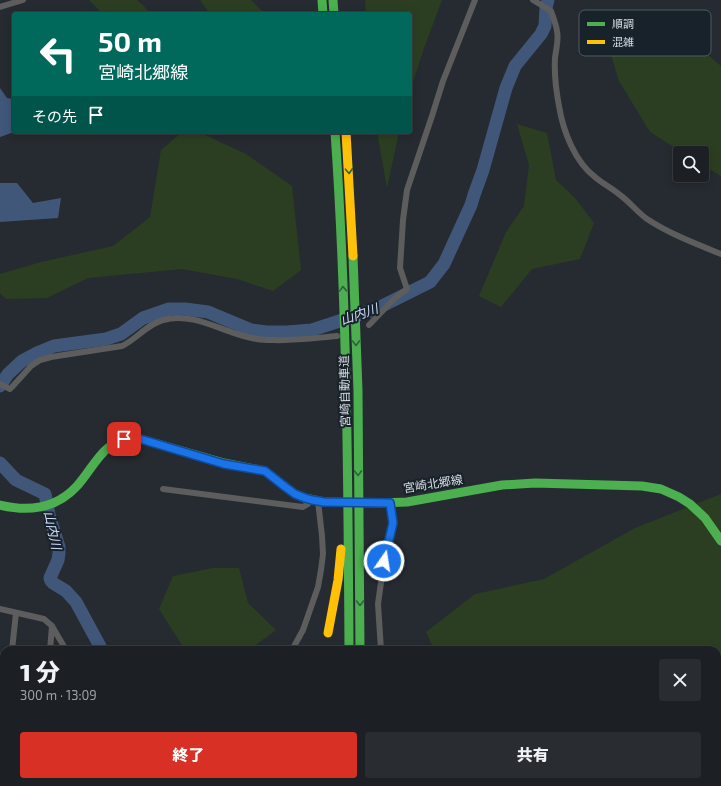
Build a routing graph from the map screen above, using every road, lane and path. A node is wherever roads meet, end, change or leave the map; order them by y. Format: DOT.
graph roads {
  1 [pos="23,0"];
  2 [pos="322,0"];
  3 [pos="333,0"];
  4 [pos="476,0"];
  5 [pos="532,0"];
  6 [pos="0,7"];
  7 [pos="323,12"];
  8 [pos="334,12"];
  9 [pos="335,134"];
  10 [pos="346,134"];
  11 [pos="721,254"];
  12 [pos="369,325"];
  13 [pos="336,336"];
  14 [pos="0,384"];
  15 [pos="347,434"];
  16 [pos="163,489"];
  17 [pos="318,501"];
  18 [pos="385,503"];
  19 [pos="0,505"];
  20 [pos="721,541"];
  21 [pos="0,609"];
  22 [pos="16,612"];
  23 [pos="52,626"];
  24 [pos="328,633"];
  25 [pos="12,646"];
  26 [pos="50,646"];
  27 [pos="64,646"];
  28 [pos="294,646"];
  29 [pos="349,646"];
  30 [pos="360,646"];
  31 [pos="381,646"];
  1 -- 6 [label="street"];
  2 -- 7 [label="main road"];
  3 -- 8 [label="main road"];
  4 -- 12 [label="street"];
  5 -- 11 [label="street"];
  15 -- 9 [label="main road, 宮崎自動車道, one-way"];
  10 -- 30 [label="main road, 宮崎自動車道, one-way"];
  13 -- 14 [label="street"];
  15 -- 24 [label="main road"];
  15 -- 29 [label="main road, 宮崎自動車道"];
  16 -- 17 [label="street"];
  17 -- 18 [label="main road, 宮崎北郷線, bridge"];
  17 -- 19 [label="main road, 宮崎北郷線"];
  17 -- 28 [label="street"];
  18 -- 20 [label="main road, 宮崎北郷線"];
  18 -- 31 [label="street"];
  21 -- 22 [label="street"];
  22 -- 23 [label="street"];
  22 -- 25 [label="street"];
  23 -- 26 [label="street"];
  23 -- 27 [label="street"];
}
